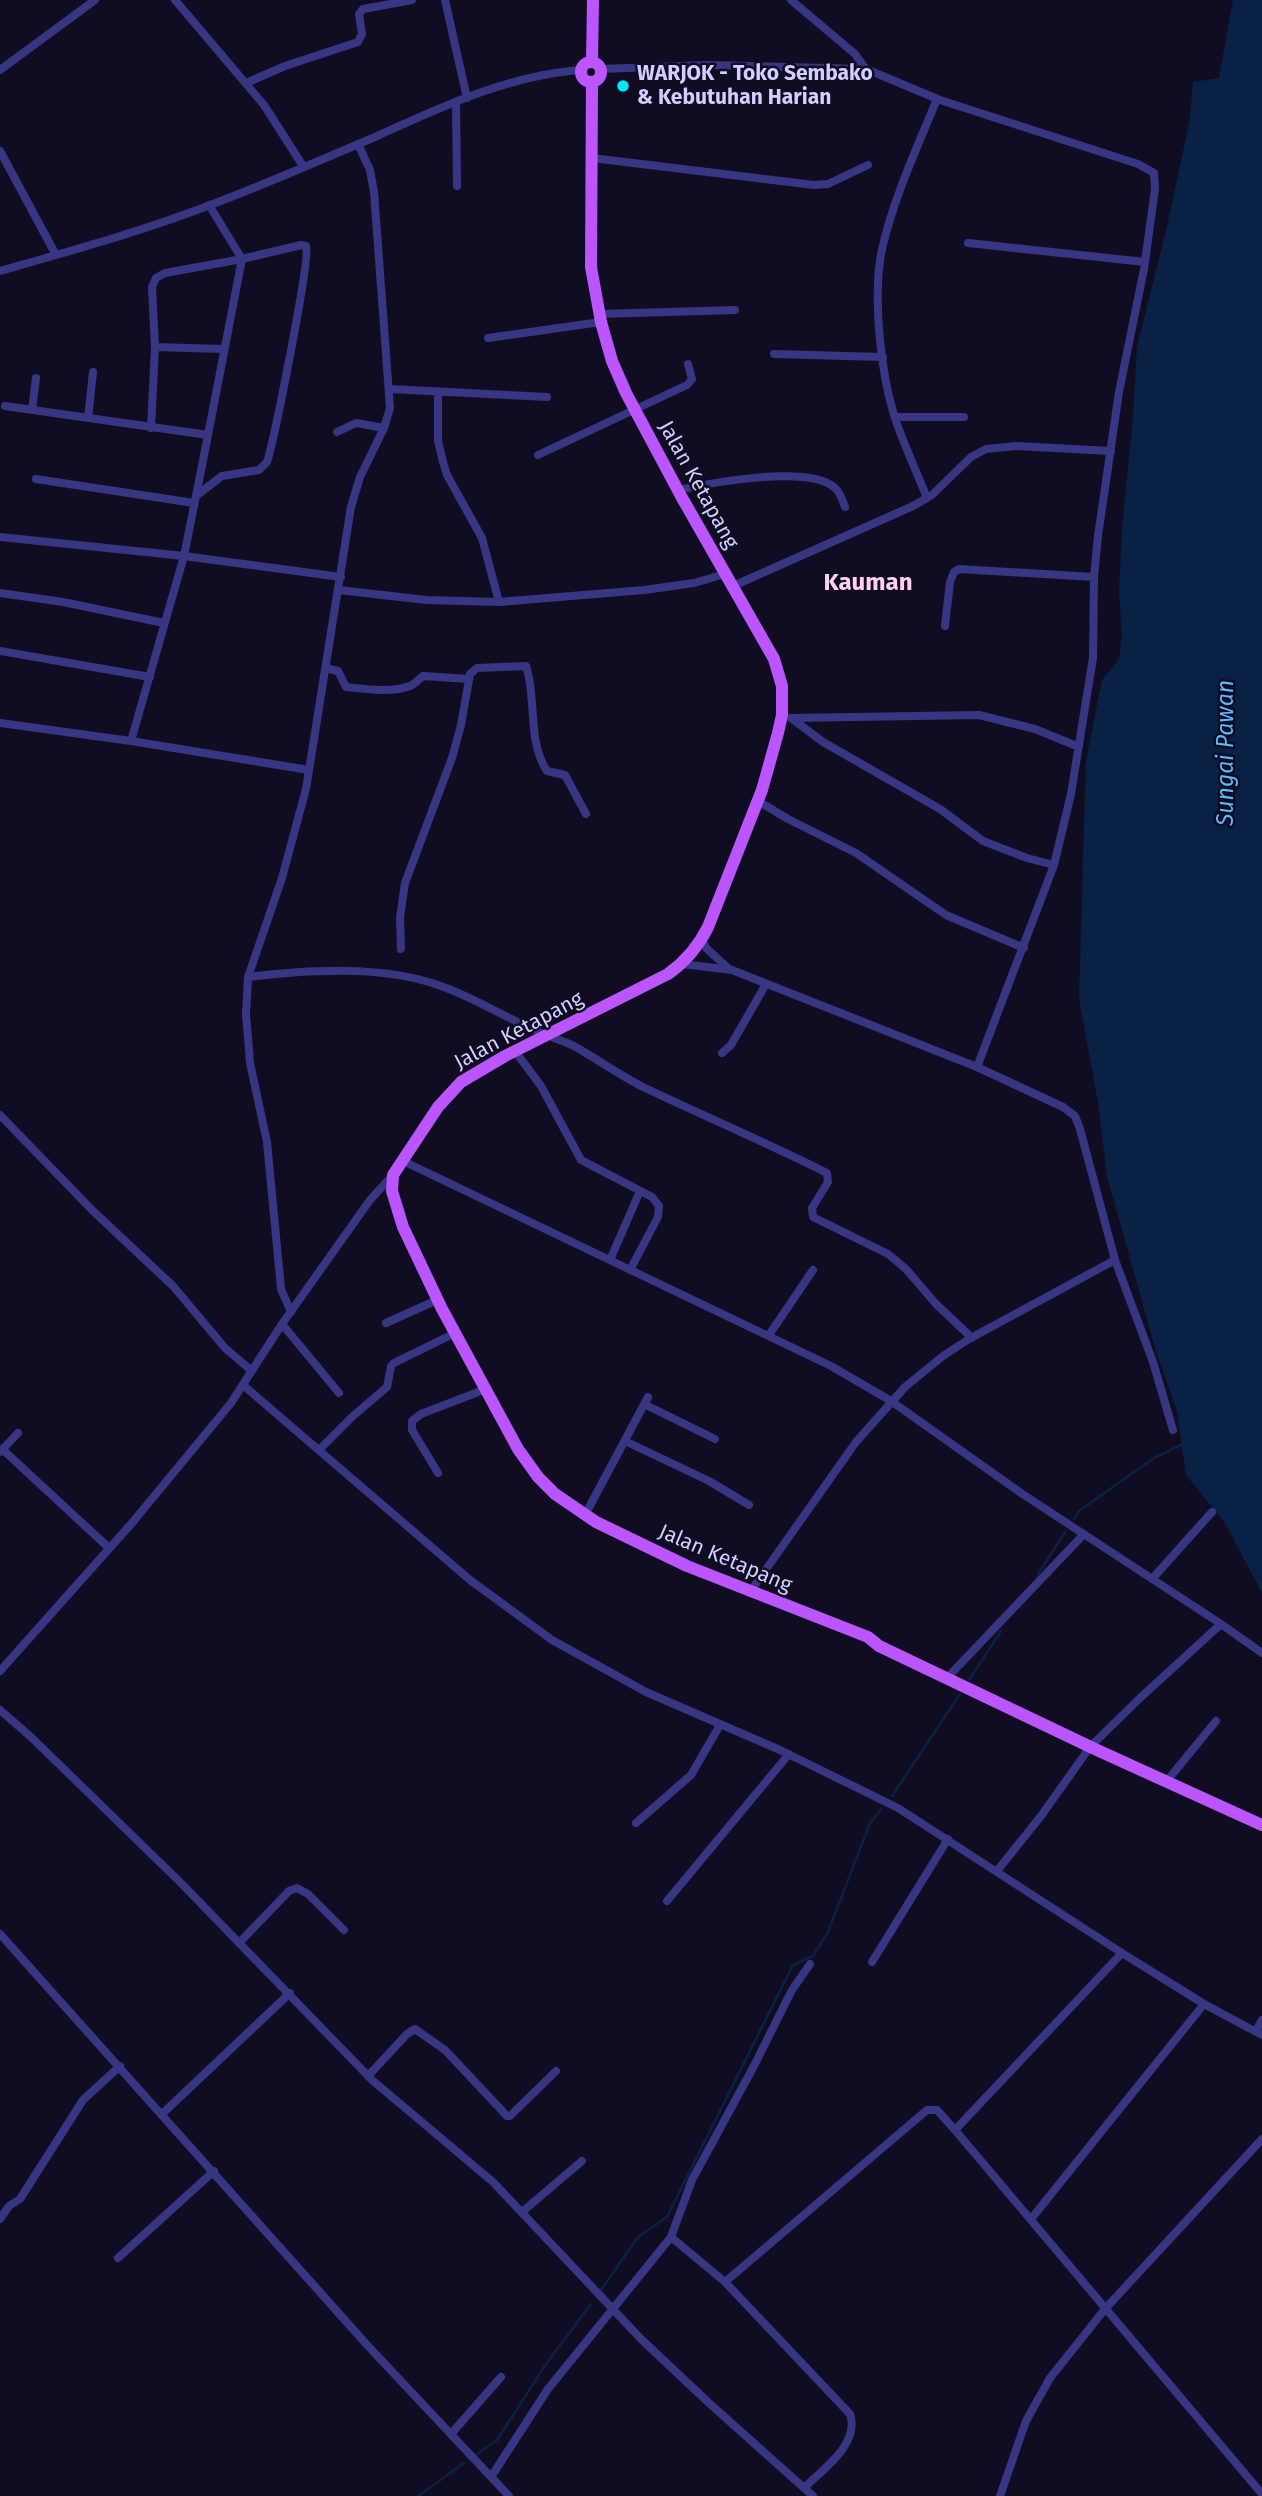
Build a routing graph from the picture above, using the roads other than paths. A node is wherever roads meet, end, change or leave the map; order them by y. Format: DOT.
graph roads {
  1 [pos="95,0"];
  2 [pos="175,0"];
  3 [pos="412,0"];
  4 [pos="445,0"];
  5 [pos="593,0"];
  6 [pos="791,0"];
  7 [pos="592,67"];
  8 [pos="866,69"];
  9 [pos="0,70"];
  10 [pos="246,83"];
  11 [pos="467,98"];
  12 [pos="937,99"];
  13 [pos="456,103"];
  14 [pos="358,144"];
  15 [pos="0,151"];
  16 [pos="592,158"];
  17 [pos="868,165"];
  18 [pos="303,166"];
  19 [pos="457,186"];
  20 [pos="209,205"];
  21 [pos="968,243"];
  22 [pos="56,255"];
  23 [pos="242,259"];
  24 [pos="1145,262"];
  25 [pos="0,271"];
  26 [pos="735,310"];
  27 [pos="600,318"];
  28 [pos="488,338"];
  29 [pos="155,347"];
  30 [pos="224,349"];
  31 [pos="774,354"];
  32 [pos="883,358"];
  33 [pos="688,364"];
  34 [pos="93,372"];
  35 [pos="36,378"];
  36 [pos="389,389"];
  37 [pos="438,392"];
  38 [pos="547,397"];
  39 [pos="5,406"];
  40 [pos="634,408"];
  41 [pos="32,410"];
  42 [pos="895,417"];
  43 [pos="964,417"];
  44 [pos="88,418"];
  45 [pos="150,428"];
  46 [pos="384,428"];
  47 [pos="337,432"];
  48 [pos="208,435"];
  49 [pos="1111,451"];
  50 [pos="538,455"];
  51 [pos="36,479"];
  52 [pos="678,490"];
  53 [pos="927,498"];
  54 [pos="195,499"];
  55 [pos="845,507"];
  56 [pos="0,537"];
  57 [pos="184,555"];
  58 [pos="725,574"];
  59 [pos="341,577"];
  60 [pos="1094,577"];
  61 [pos="733,586"];
  62 [pos="339,590"];
  63 [pos="0,593"];
  64 [pos="499,602"];
  65 [pos="164,623"];
  66 [pos="946,626"];
  67 [pos="0,651"];
  68 [pos="326,668"];
  69 [pos="150,677"];
  70 [pos="469,680"];
  71 [pos="787,716"];
  72 [pos="0,723"];
  73 [pos="131,741"];
  74 [pos="1079,747"];
  75 [pos="309,770"];
  76 [pos="758,801"];
  77 [pos="586,814"];
  78 [pos="1054,865"];
  79 [pos="702,939"];
  80 [pos="401,948"];
  81 [pos="1024,948"];
  82 [pos="682,964"];
  83 [pos="732,970"];
  84 [pos="248,977"];
  85 [pos="766,984"];
  86 [pos="550,1035"];
  87 [pos="515,1051"];
  88 [pos="722,1052"];
  89 [pos="977,1067"];
  90 [pos="0,1115"];
  91 [pos="403,1161"];
  92 [pos="393,1175"];
  93 [pos="640,1191"];
  94 [pos="1115,1260"];
  95 [pos="610,1261"];
  96 [pos="631,1270"];
  97 [pos="813,1270"];
  98 [pos="437,1300"];
  99 [pos="291,1312"];
  100 [pos="386,1322"];
  101 [pos="282,1324"];
  102 [pos="455,1333"];
  103 [pos="769,1335"];
  104 [pos="972,1338"];
  105 [pos="252,1371"];
  106 [pos="243,1385"];
  107 [pos="486,1389"];
  108 [pos="340,1393"];
  109 [pos="891,1401"];
  110 [pos="1173,1430"];
  111 [pos="18,1433"];
  112 [pos="715,1439"];
  113 [pos="625,1441"];
  114 [pos="319,1450"];
  115 [pos="1,1451"];
  116 [pos="438,1473"];
  117 [pos="749,1505"];
  118 [pos="1212,1512"];
  119 [pos="585,1515"];
  120 [pos="1084,1534"];
  121 [pos="109,1548"];
  122 [pos="1152,1579"];
  123 [pos="750,1592"];
  124 [pos="1222,1624"];
  125 [pos="1262,1653"];
  126 [pos="0,1671"];
  127 [pos="947,1678"];
  128 [pos="0,1710"];
  129 [pos="1216,1721"];
  130 [pos="720,1725"];
  131 [pos="1090,1747"];
  132 [pos="789,1754"];
  133 [pos="1166,1782"];
  134 [pos="636,1823"];
  135 [pos="1262,1825"];
  136 [pos="948,1839"];
  137 [pos="997,1871"];
  138 [pos="667,1901"];
  139 [pos="344,1930"];
  140 [pos="0,1934"];
  141 [pos="239,1943"];
  142 [pos="1122,1953"];
  143 [pos="872,1962"];
  144 [pos="810,1964"];
  145 [pos="290,1993"];
  146 [pos="1204,2004"];
  147 [pos="1262,2020"];
  148 [pos="1259,2033"];
  149 [pos="120,2066"];
  150 [pos="556,2071"];
  151 [pos="368,2076"];
  152 [pos="162,2114"];
  153 [pos="955,2130"];
  154 [pos="1262,2139"];
  155 [pos="582,2161"];
  156 [pos="214,2171"];
  157 [pos="522,2212"];
  158 [pos="0,2219"];
  159 [pos="1031,2219"];
  160 [pos="671,2237"];
  161 [pos="118,2258"];
  162 [pos="725,2282"];
  163 [pos="1105,2309"];
  164 [pos="613,2310"];
  165 [pos="500,2377"];
  166 [pos="451,2434"];
  167 [pos="491,2477"];
  168 [pos="804,2488"];
  169 [pos="1262,2494"];
  170 [pos="509,2496"];
  171 [pos="813,2496"];
  172 [pos="1000,2496"];
  1 -- 9 [label="street"];
  2 -- 10 [label="street"];
  3 -- 10 [label="street"];
  4 -- 11 [label="street"];
  5 -- 7 [label="main road"];
  6 -- 8 [label="street"];
  7 -- 8 [label="street"];
  7 -- 11 [label="street"];
  7 -- 16 [label="main road, Jalan Ketapang"];
  8 -- 12 [label="street"];
  10 -- 18 [label="street"];
  11 -- 13 [label="street"];
  12 -- 24 [label="street"];
  12 -- 32 [label="street"];
  13 -- 14 [label="street"];
  13 -- 19 [label="street"];
  14 -- 18 [label="street"];
  14 -- 36 [label="street"];
  15 -- 22 [label="street"];
  16 -- 17 [label="street"];
  16 -- 27 [label="main road, Jalan Ketapang"];
  18 -- 20 [label="street"];
  20 -- 22 [label="street"];
  20 -- 23 [label="street"];
  21 -- 24 [label="street"];
  22 -- 25 [label="street"];
  23 -- 29 [label="street"];
  23 -- 30 [label="street"];
  23 -- 54 [label="street"];
  24 -- 49 [label="street"];
  26 -- 27 [label="street"];
  27 -- 28 [label="street"];
  27 -- 40 [label="main road, Jalan Ketapang"];
  29 -- 30 [label="street"];
  29 -- 45 [label="street"];
  30 -- 48 [label="street"];
  31 -- 32 [label="street"];
  32 -- 42 [label="street"];
  33 -- 40 [label="street"];
  34 -- 44 [label="street"];
  35 -- 41 [label="street"];
  36 -- 37 [label="street"];
  36 -- 46 [label="street"];
  37 -- 38 [label="street"];
  37 -- 64 [label="street"];
  39 -- 41 [label="street"];
  40 -- 50 [label="street"];
  40 -- 52 [label="main road, Jalan Ketapang"];
  41 -- 44 [label="street"];
  42 -- 43 [label="street"];
  42 -- 53 [label="street"];
  44 -- 45 [label="street"];
  45 -- 48 [label="street"];
  46 -- 47 [label="street"];
  46 -- 59 [label="street"];
  48 -- 54 [label="street"];
  49 -- 53 [label="street"];
  49 -- 60 [label="street"];
  51 -- 54 [label="street"];
  52 -- 55 [label="street"];
  52 -- 58 [label="main road, Jalan Ketapang"];
  53 -- 61 [label="street"];
  54 -- 57 [label="street"];
  56 -- 57 [label="street"];
  57 -- 59 [label="street"];
  57 -- 65 [label="street"];
  58 -- 61 [label="main road, Jalan Ketapang"];
  58 -- 64 [label="street"];
  59 -- 62 [label="street"];
  60 -- 66 [label="street"];
  60 -- 74 [label="street"];
  61 -- 71 [label="main road, Jalan Ketapang"];
  62 -- 64 [label="street"];
  62 -- 68 [label="street"];
  63 -- 65 [label="street"];
  65 -- 69 [label="street"];
  67 -- 69 [label="street"];
  68 -- 70 [label="street"];
  68 -- 75 [label="street"];
  69 -- 73 [label="street"];
  70 -- 77 [label="street"];
  70 -- 80 [label="street"];
  71 -- 74 [label="street"];
  71 -- 76 [label="main road, Jalan Ketapang"];
  71 -- 78 [label="street"];
  72 -- 73 [label="street"];
  73 -- 75 [label="street"];
  74 -- 78 [label="street"];
  75 -- 84 [label="street"];
  76 -- 79 [label="main road, Jalan Ketapang"];
  76 -- 81 [label="street"];
  78 -- 81 [label="street"];
  79 -- 82 [label="main road, Jalan Ketapang"];
  79 -- 83 [label="street"];
  81 -- 89 [label="street"];
  82 -- 83 [label="street"];
  82 -- 86 [label="main road, Jalan Ketapang"];
  83 -- 85 [label="street"];
  84 -- 86 [label="street"];
  84 -- 99 [label="street"];
  85 -- 88 [label="street"];
  85 -- 89 [label="street"];
  86 -- 87 [label="main road, Jalan Ketapang"];
  86 -- 104 [label="street"];
  87 -- 91 [label="main road, Jalan Ketapang"];
  87 -- 93 [label="street"];
  89 -- 94 [label="street"];
  90 -- 105 [label="street"];
  91 -- 92 [label="main road, Jalan Ketapang"];
  91 -- 95 [label="street"];
  92 -- 98 [label="main road, Jalan Ketapang"];
  92 -- 99 [label="street"];
  93 -- 95 [label="street"];
  93 -- 96 [label="street"];
  94 -- 104 [label="street"];
  94 -- 110 [label="street"];
  95 -- 96 [label="street"];
  96 -- 103 [label="street"];
  97 -- 103 [label="street"];
  98 -- 100 [label="street"];
  98 -- 102 [label="main road, Jalan Ketapang"];
  99 -- 101 [label="street"];
  101 -- 105 [label="street"];
  101 -- 108 [label="street"];
  102 -- 107 [label="main road, Jalan Ketapang"];
  102 -- 114 [label="street"];
  103 -- 109 [label="street"];
  104 -- 109 [label="street"];
  105 -- 106 [label="street"];
  106 -- 114 [label="street"];
  106 -- 121 [label="street"];
  107 -- 116 [label="street"];
  107 -- 119 [label="main road, Jalan Ketapang"];
  109 -- 120 [label="street"];
  109 -- 123 [label="street"];
  111 -- 115 [label="street"];
  112 -- 113 [label="street"];
  113 -- 117 [label="street"];
  113 -- 119 [label="street"];
  114 -- 130 [label="street"];
  115 -- 121 [label="street"];
  118 -- 122 [label="street"];
  119 -- 123 [label="main road, Jalan Ketapang"];
  120 -- 122 [label="street"];
  120 -- 127 [label="street"];
  121 -- 126 [label="street"];
  122 -- 124 [label="street"];
  123 -- 127 [label="main road, Jalan Ketapang"];
  124 -- 125 [label="street"];
  124 -- 131 [label="street"];
  127 -- 131 [label="main road, Jalan Ketapang"];
  128 -- 141 [label="street"];
  129 -- 133 [label="street"];
  130 -- 132 [label="street"];
  130 -- 134 [label="street"];
  131 -- 133 [label="main road, Jalan Ketapang"];
  131 -- 137 [label="street"];
  132 -- 136 [label="street"];
  132 -- 138 [label="street"];
  133 -- 135 [label="main road, Jalan Ketapang"];
  136 -- 137 [label="street"];
  136 -- 143 [label="street"];
  137 -- 142 [label="street"];
  139 -- 141 [label="street"];
  140 -- 149 [label="street"];
  141 -- 145 [label="street"];
  142 -- 146 [label="street"];
  142 -- 153 [label="street"];
  144 -- 160 [label="street"];
  145 -- 151 [label="street"];
  145 -- 152 [label="street"];
  146 -- 148 [label="street"];
  146 -- 159 [label="street"];
  147 -- 148 [label="street"];
  149 -- 152 [label="street"];
  149 -- 158 [label="street"];
  150 -- 151 [label="street"];
  151 -- 157 [label="street"];
  152 -- 156 [label="street"];
  153 -- 159 [label="street"];
  153 -- 162 [label="street"];
  154 -- 163 [label="street"];
  155 -- 157 [label="street"];
  156 -- 161 [label="street"];
  156 -- 166 [label="street"];
  157 -- 164 [label="street"];
  159 -- 163 [label="street"];
  160 -- 162 [label="street"];
  160 -- 164 [label="street"];
  162 -- 168 [label="street"];
  163 -- 169 [label="street"];
  163 -- 172 [label="street"];
  164 -- 167 [label="street"];
  164 -- 168 [label="street"];
  165 -- 166 [label="street"];
  166 -- 167 [label="street"];
  167 -- 170 [label="street"];
  168 -- 171 [label="street"];
}
